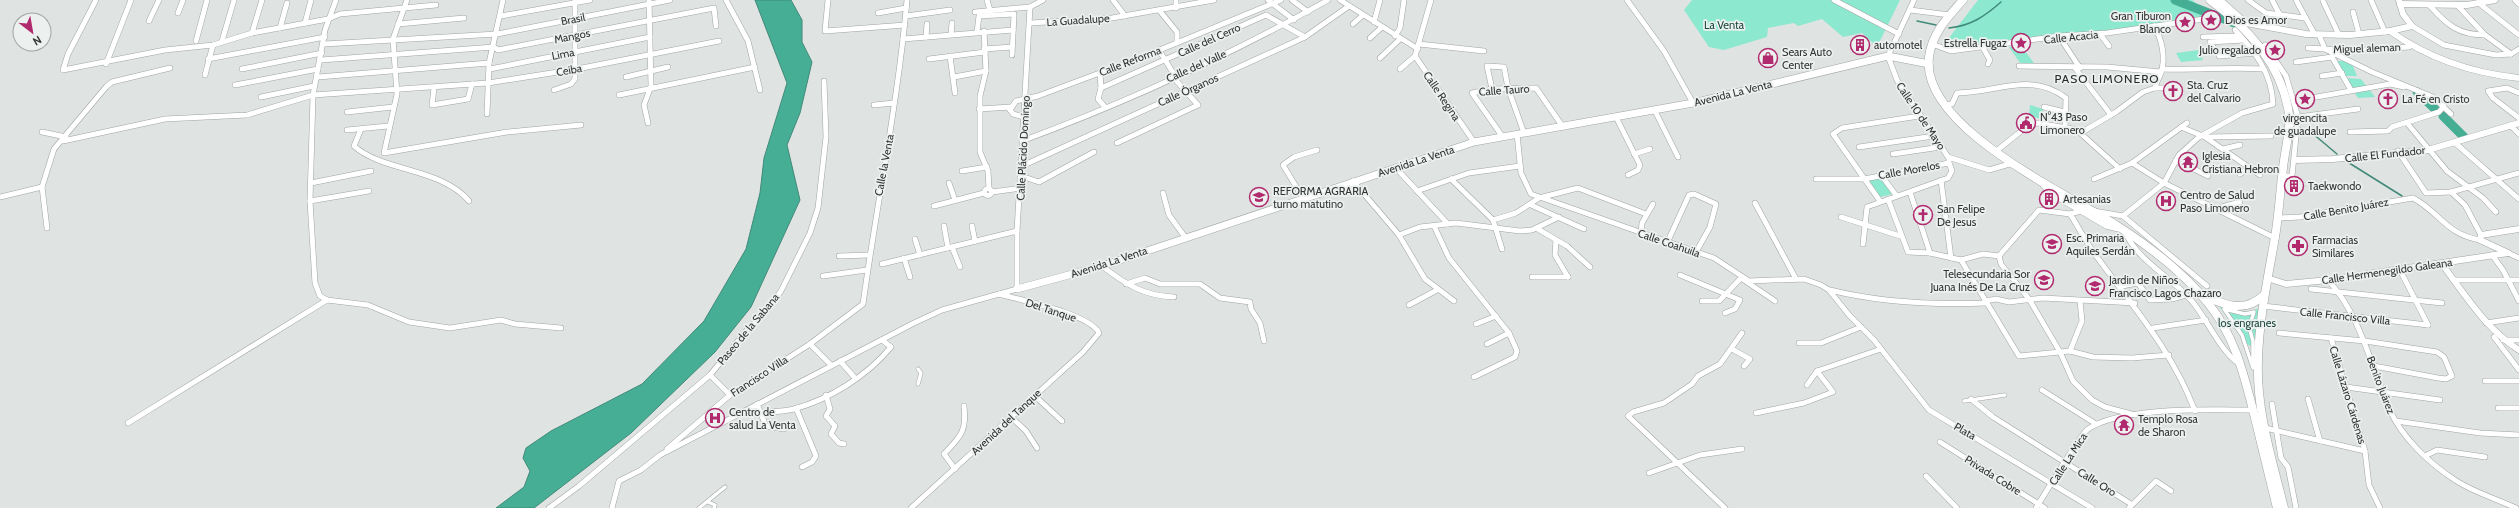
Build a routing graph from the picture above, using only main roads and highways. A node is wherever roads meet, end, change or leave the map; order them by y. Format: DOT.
graph roads {
  1 [pos="1962,0"];
  2 [pos="2217,1"];
  3 [pos="1929,64"];
  4 [pos="1017,289"];
  5 [pos="2197,291"];
  6 [pos="2264,295"];
  7 [pos="2277,508"];
  8 [pos="2284,508"];
  1 -- 3 [label="highway"];
  2 -- 6 [label="highway"];
  3 -- 4 [label="main road, Avenida La Venta"];
  3 -- 5 [label="highway"];
  5 -- 6 [label="highway"];
  5 -- 7 [label="highway"];
  6 -- 8 [label="highway"];
}
